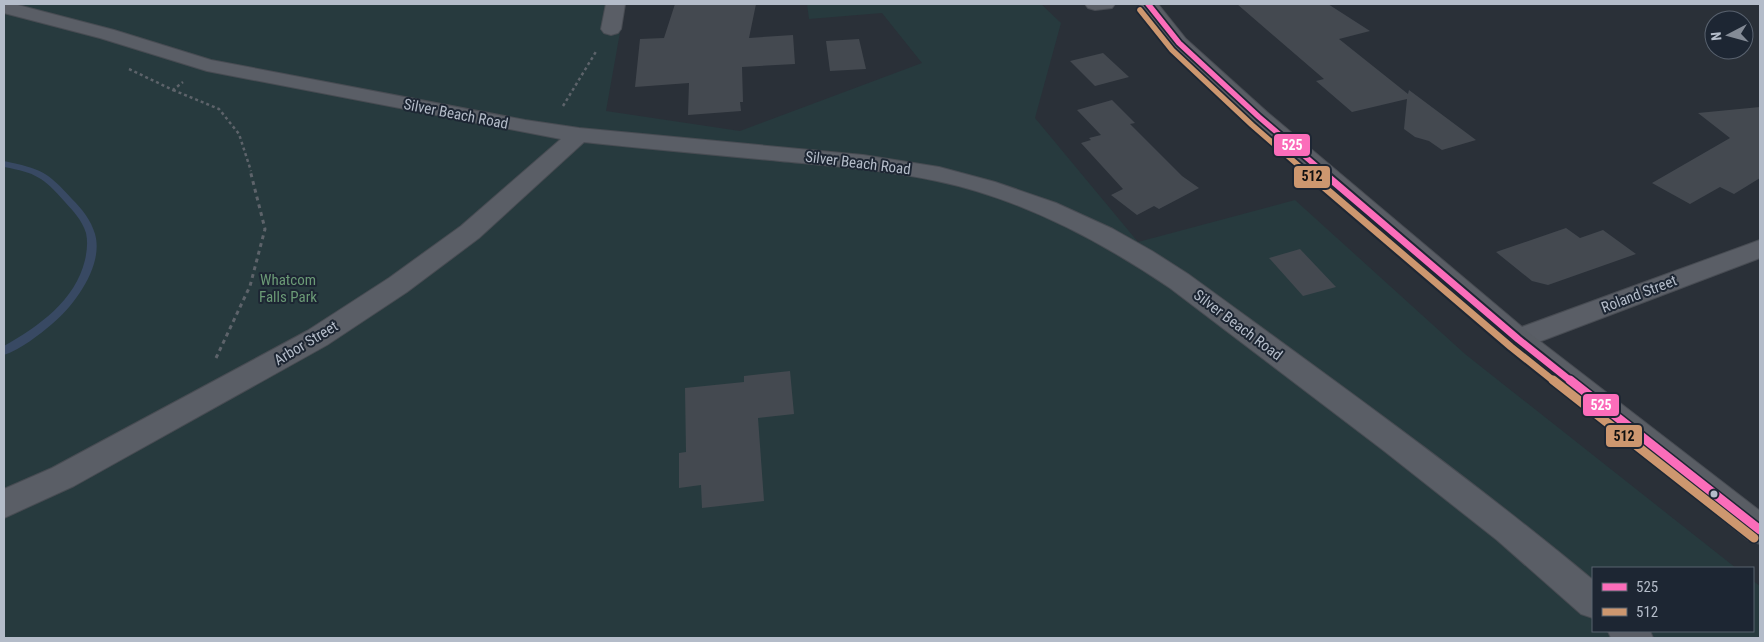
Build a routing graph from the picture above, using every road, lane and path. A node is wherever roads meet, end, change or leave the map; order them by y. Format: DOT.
graph roads {
  1 [pos="615,4"];
  2 [pos="1095,4"];
  3 [pos="1105,4"];
  4 [pos="1148,4"];
  5 [pos="4,7"];
  6 [pos="610,29"];
  7 [pos="173,90"];
  8 [pos="564,133"];
  9 [pos="1760,249"];
  10 [pos="1518,339"];
  11 [pos="211,362"];
  12 [pos="4,504"];
  13 [pos="1760,530"];
  14 [pos="1592,601"];
  1 -- 6 [label="street"];
  2 -- 3 [label="main road"];
  4 -- 10 [label="main road"];
  5 -- 8 [label="street, Silver Beach Road"];
  6 -- 8 [label="path"];
  7 -- 11 [label="path"];
  8 -- 12 [label="street, Arbor Street"];
  8 -- 14 [label="street, Silver Beach Road"];
  9 -- 10 [label="street, Roland Street"];
  10 -- 13 [label="main road"];
}
